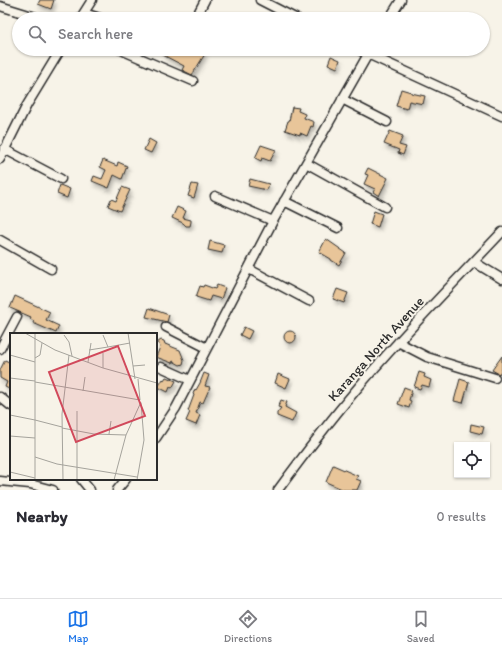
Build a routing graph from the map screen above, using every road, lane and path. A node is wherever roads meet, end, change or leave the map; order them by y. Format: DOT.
graph roads {
  1 [pos="92,0"];
  2 [pos="205,0"];
  3 [pos="260,0"];
  4 [pos="401,0"];
  5 [pos="0,6"];
  6 [pos="19,12"];
  7 [pos="84,12"];
  8 [pos="199,12"];
  9 [pos="283,12"];
  10 [pos="393,12"];
  11 [pos="57,56"];
  12 [pos="135,56"];
  13 [pos="367,56"];
  14 [pos="377,56"];
  15 [pos="193,81"];
  16 [pos="342,98"];
  17 [pos="502,116"];
  18 [pos="387,122"];
  19 [pos="4,149"];
  20 [pos="0,159"];
  21 [pos="306,163"];
  22 [pos="61,179"];
  23 [pos="215,196"];
  24 [pos="284,201"];
  25 [pos="385,207"];
  26 [pos="273,221"];
  27 [pos="338,228"];
  28 [pos="502,232"];
  29 [pos="0,240"];
  30 [pos="474,262"];
  31 [pos="51,269"];
  32 [pos="249,269"];
  33 [pos="502,279"];
  34 [pos="309,301"];
  35 [pos="17,317"];
  36 [pos="166,327"];
  37 [pos="398,342"];
  38 [pos="207,348"];
  39 [pos="0,349"];
  40 [pos="161,367"];
  41 [pos="495,378"];
  42 [pos="190,380"];
  43 [pos="0,397"];
  44 [pos="10,405"];
  45 [pos="157,436"];
  46 [pos="82,480"];
  47 [pos="125,480"];
  48 [pos="0,481"];
  49 [pos="53,490"];
  50 [pos="90,490"];
  51 [pos="117,490"];
  52 [pos="278,490"];
  1 -- 7 [label="street"];
  2 -- 8 [label="street"];
  3 -- 9 [label="street"];
  4 -- 10 [label="street"];
  5 -- 6 [label="street"];
  11 -- 19 [label="street"];
  12 -- 15 [label="street"];
  13 -- 16 [label="street"];
  14 -- 17 [label="street"];
  16 -- 18 [label="street"];
  16 -- 21 [label="street"];
  19 -- 20 [label="street"];
  19 -- 22 [label="street"];
  21 -- 24 [label="street"];
  21 -- 25 [label="street"];
  23 -- 26 [label="street"];
  24 -- 26 [label="street"];
  24 -- 27 [label="street"];
  26 -- 32 [label="street"];
  28 -- 30 [label="street, Karanga North Avenue"];
  29 -- 31 [label="street"];
  30 -- 33 [label="street"];
  30 -- 37 [label="street, Karanga North Avenue"];
  32 -- 34 [label="street"];
  32 -- 38 [label="street"];
  35 -- 39 [label="street"];
  36 -- 38 [label="street"];
  37 -- 41 [label="street"];
  37 -- 52 [label="street, Karanga North Avenue"];
  38 -- 42 [label="street"];
  40 -- 42 [label="street"];
  42 -- 45 [label="street"];
  43 -- 44 [label="street"];
  46 -- 50 [label="street"];
  47 -- 51 [label="street"];
  48 -- 49 [label="street"];
}
